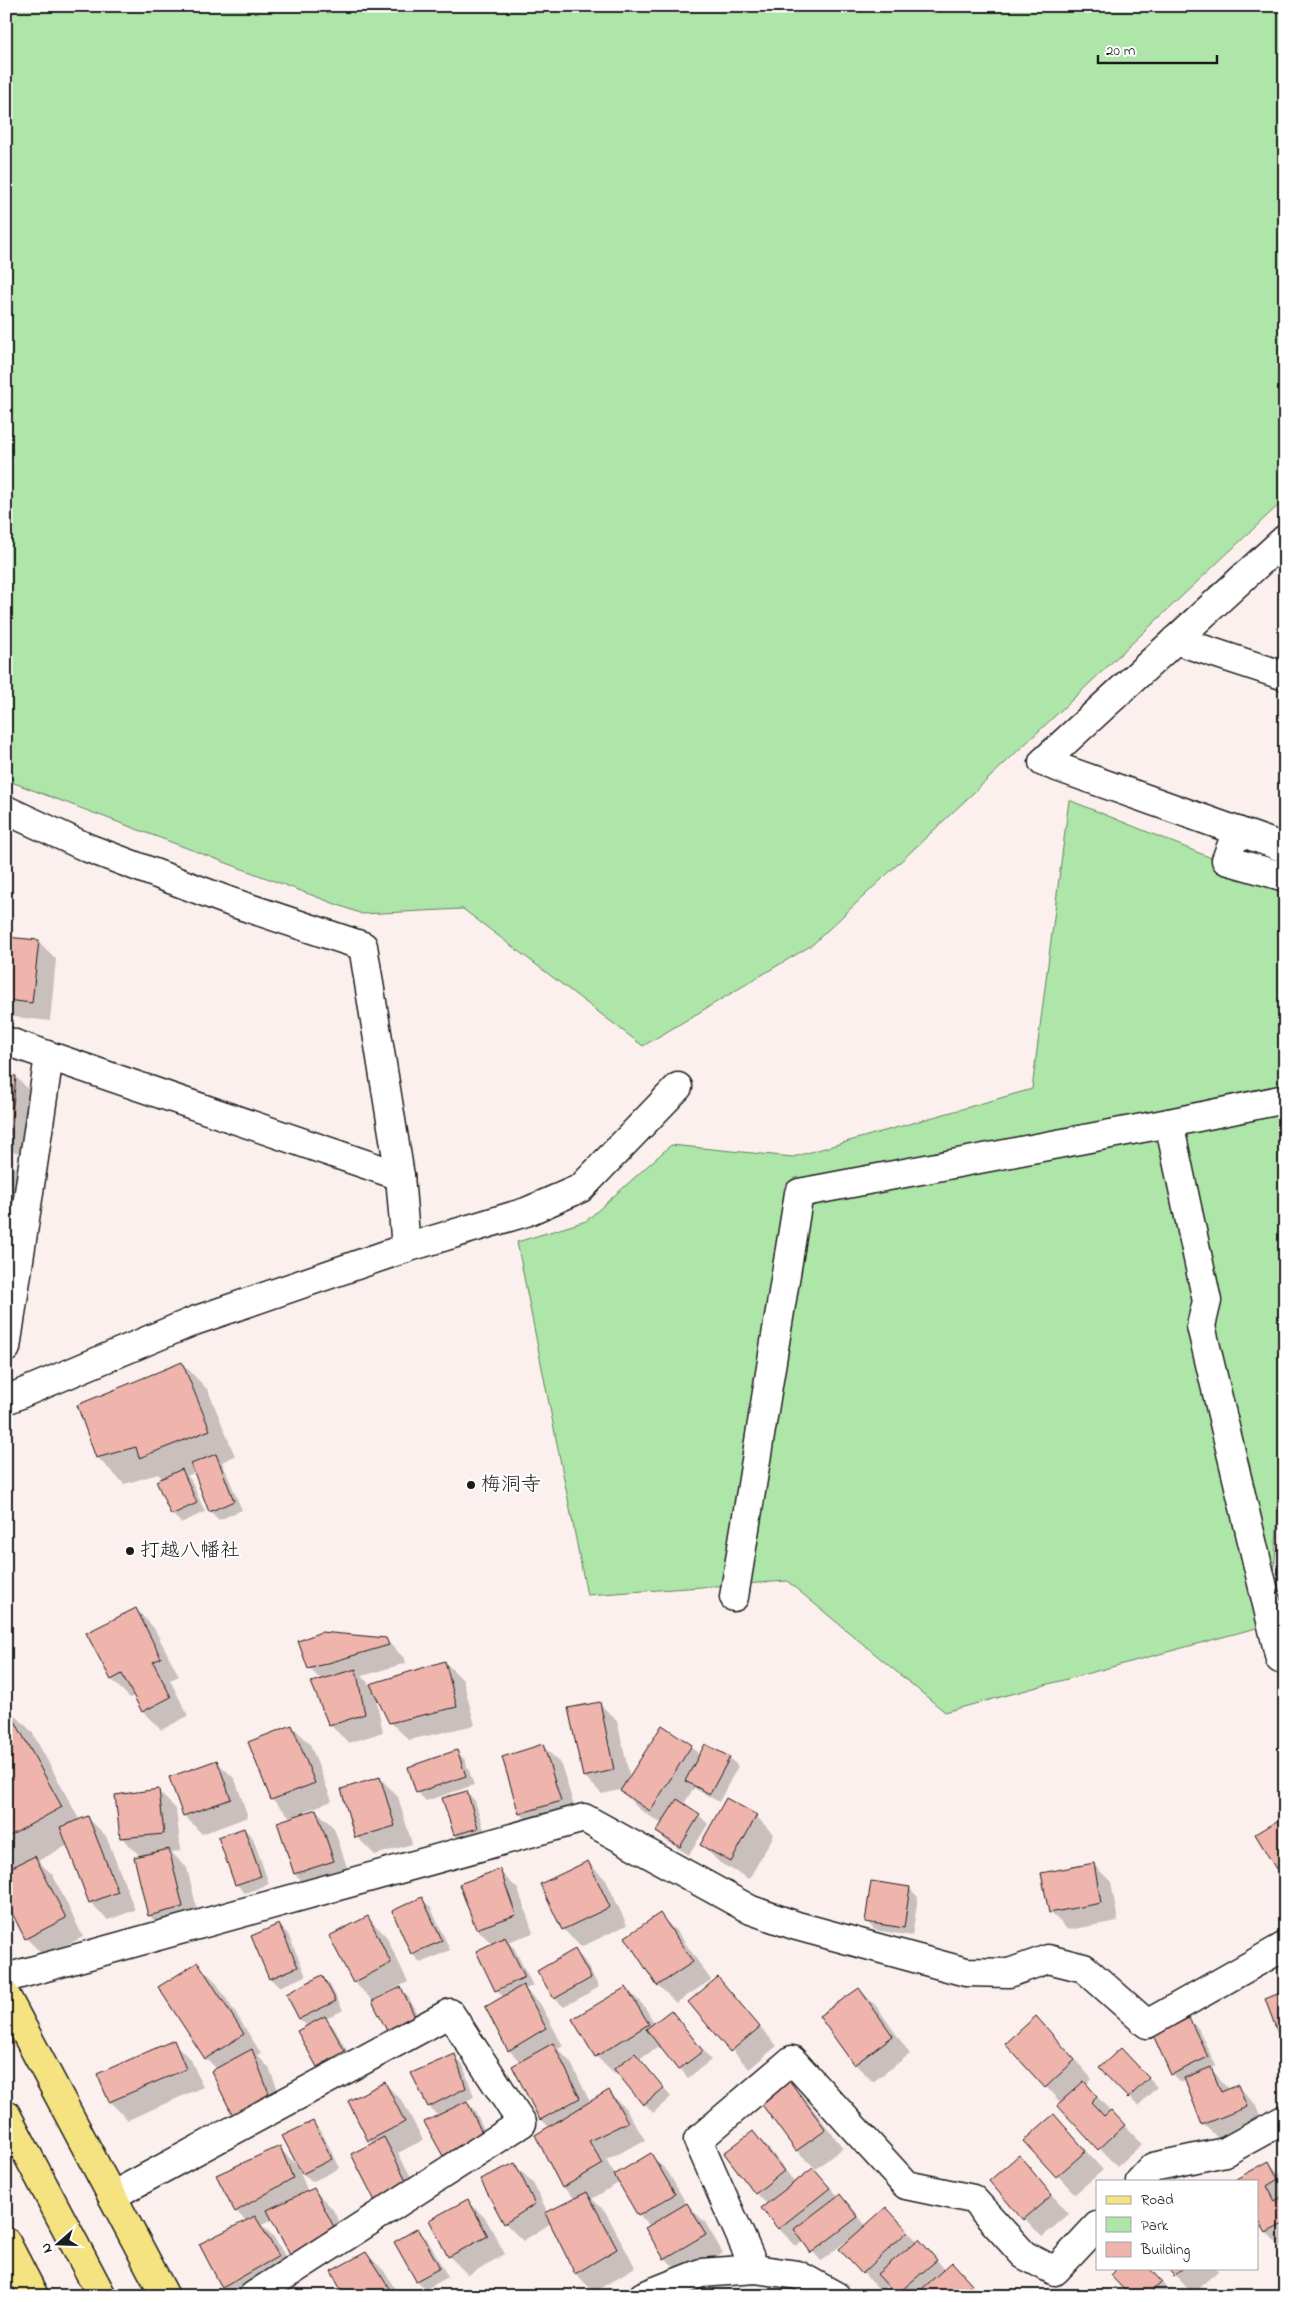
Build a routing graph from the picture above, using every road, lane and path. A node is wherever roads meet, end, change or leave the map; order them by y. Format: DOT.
graph roads {
  1 [pos="1285,539"];
  2 [pos="1175,640"];
  3 [pos="1285,676"];
  4 [pos="6,810"];
  5 [pos="1237,831"];
  6 [pos="1285,848"];
  7 [pos="1285,877"];
  8 [pos="6,1041"];
  9 [pos="49,1056"];
  10 [pos="678,1087"];
  11 [pos="1285,1099"];
  12 [pos="1169,1123"];
  13 [pos="400,1176"];
  14 [pos="406,1248"];
  15 [pos="6,1348"];
  16 [pos="6,1400"];
  17 [pos="734,1597"];
  18 [pos="1285,1658"];
  19 [pos="1285,1946"];
  20 [pos="6,1978"];
  21 [pos="6,1996"];
  22 [pos="6,2114"];
  23 [pos="1285,2120"];
  24 [pos="1141,2180"];
  25 [pos="112,2196"];
  26 [pos="1096,2227"];
  27 [pos="6,2242"];
  28 [pos="755,2269"];
  29 [pos="34,2296"];
  30 [pos="102,2296"];
  31 [pos="165,2296"];
  32 [pos="253,2296"];
  33 [pos="643,2296"];
  34 [pos="836,2296"];
  1 -- 2 [label="street"];
  2 -- 3 [label="street"];
  2 -- 5 [label="street"];
  4 -- 13 [label="street"];
  5 -- 6 [label="street"];
  5 -- 7 [label="street"];
  8 -- 9 [label="street"];
  9 -- 13 [label="street"];
  9 -- 15 [label="street"];
  10 -- 14 [label="street"];
  11 -- 12 [label="street"];
  12 -- 17 [label="street"];
  12 -- 18 [label="street"];
  13 -- 14 [label="street"];
  14 -- 16 [label="street"];
  19 -- 20 [label="street"];
  21 -- 25 [label="main road"];
  22 -- 30 [label="main road"];
  23 -- 24 [label="street"];
  25 -- 31 [label="main road"];
  25 -- 32 [label="street"];
  26 -- 28 [label="street"];
  27 -- 29 [label="main road"];
  28 -- 33 [label="street"];
  28 -- 34 [label="street"];
}
